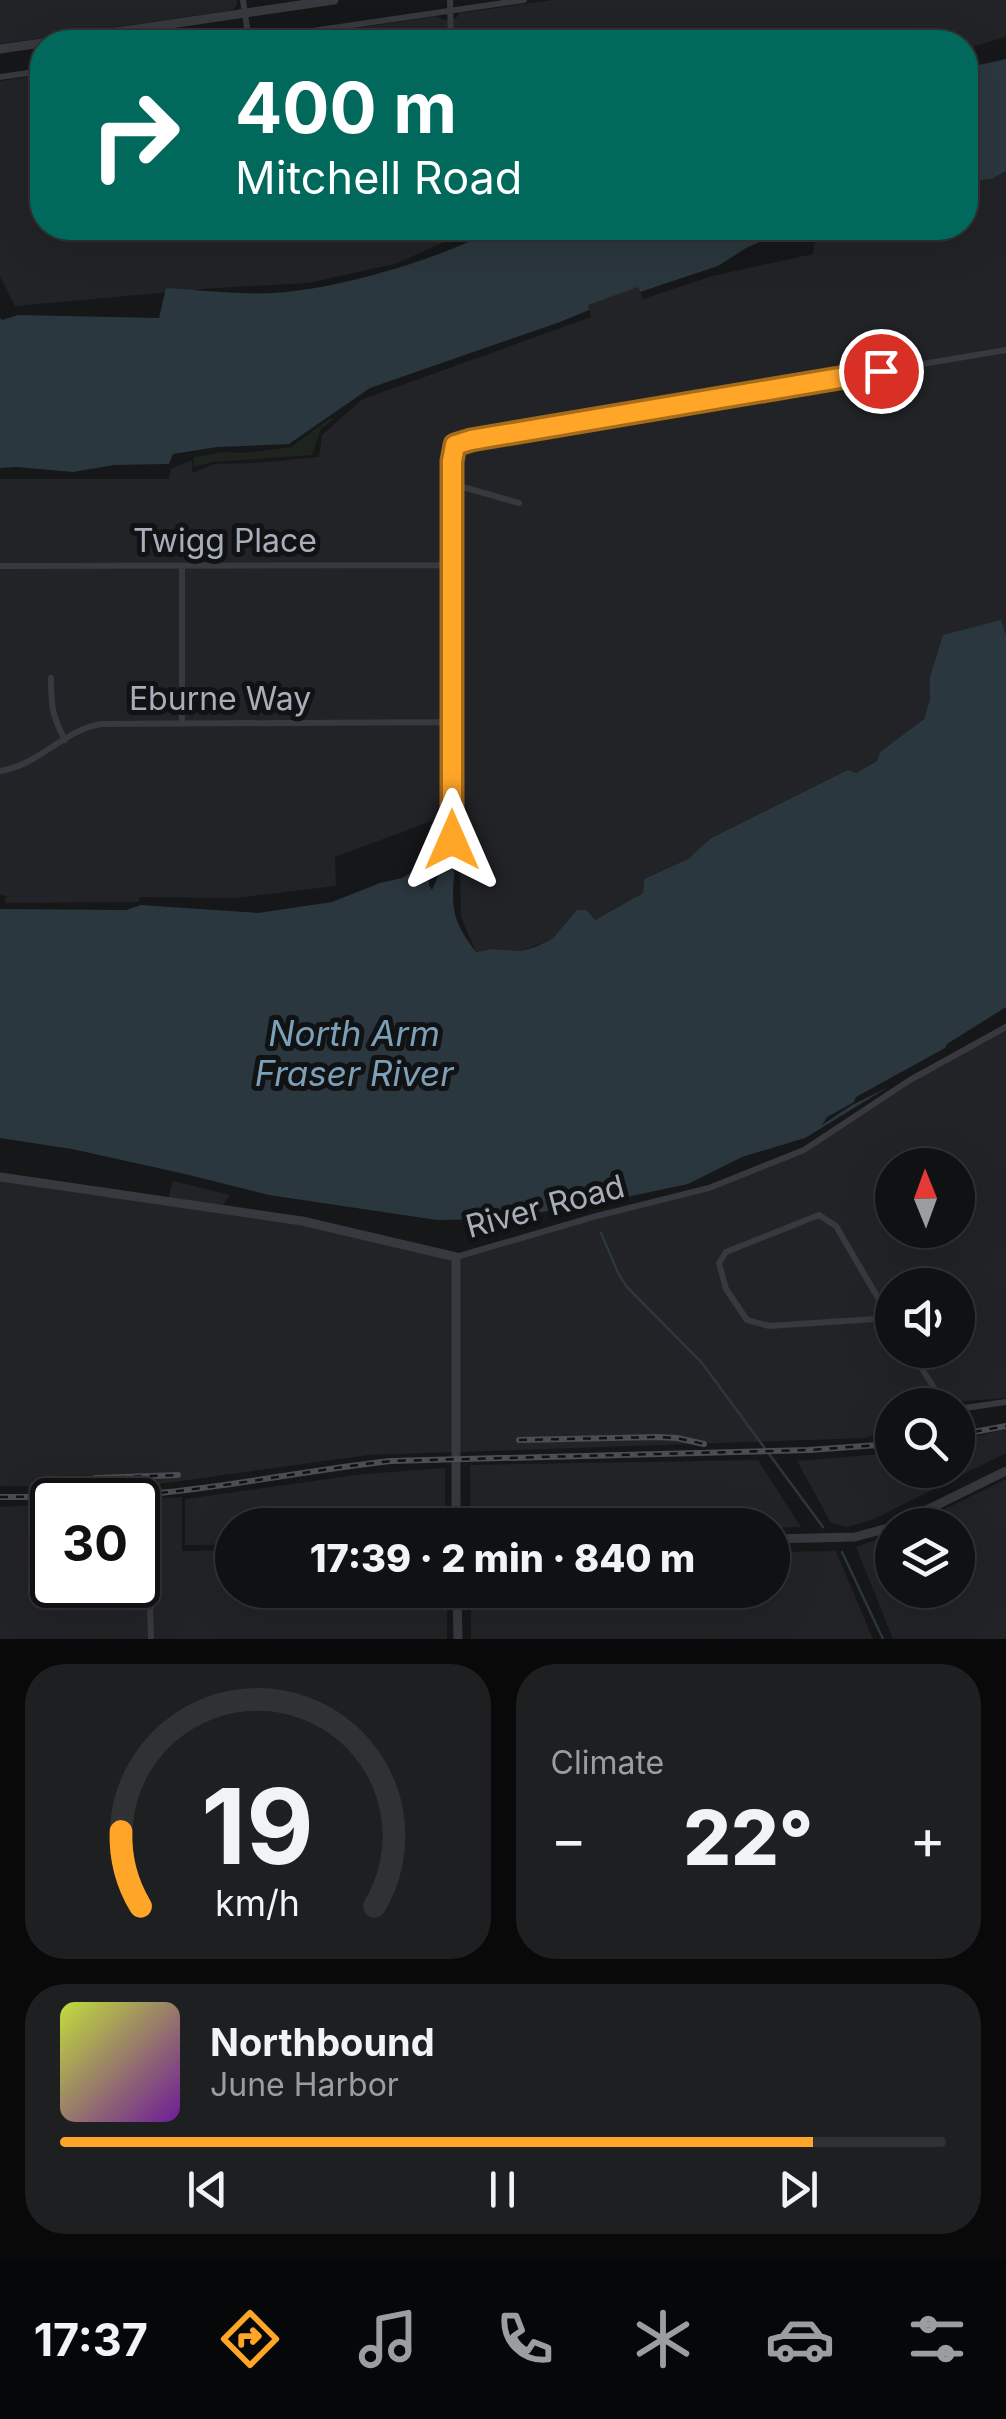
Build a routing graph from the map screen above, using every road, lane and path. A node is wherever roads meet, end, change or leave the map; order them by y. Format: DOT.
graph roads {
  1 [pos="243,0"];
  2 [pos="334,0"];
  3 [pos="450,0"];
  4 [pos="524,0"];
  5 [pos="450,10"];
  6 [pos="245,14"];
  7 [pos="133,30"];
  8 [pos="247,30"];
  9 [pos="320,30"];
  10 [pos="451,30"];
  11 [pos="30,45"];
  12 [pos="0,49"];
  13 [pos="30,73"];
  14 [pos="0,77"];
  15 [pos="1006,350"];
  16 [pos="452,484"];
  17 [pos="519,503"];
  18 [pos="451,565"];
  19 [pos="0,566"];
  20 [pos="182,566"];
  21 [pos="51,678"];
  22 [pos="182,722"];
  23 [pos="451,722"];
  24 [pos="65,740"];
  25 [pos="0,771"];
  26 [pos="433,827"];
  27 [pos="453,827"];
  28 [pos="452,840"];
  29 [pos="1006,1027"];
  30 [pos="0,1178"];
  31 [pos="456,1257"];
  32 [pos="891,1320"];
  33 [pos="1006,1402"];
  34 [pos="975,1407"];
  35 [pos="1006,1471"];
  36 [pos="456,1508"];
  37 [pos="931,1508"];
  38 [pos="875,1533"];
  39 [pos="790,1538"];
  40 [pos="150,1608"];
  41 [pos="457,1608"];
  42 [pos="151,1639"];
  43 [pos="458,1639"];
  1 -- 6 [label="street"];
  2 -- 6 [label="street"];
  3 -- 5 [label="street"];
  4 -- 5 [label="street"];
  5 -- 9 [label="street"];
  5 -- 10 [label="street"];
  6 -- 7 [label="street"];
  6 -- 8 [label="street"];
  11 -- 12 [label="street"];
  13 -- 14 [label="street"];
  15 -- 16 [label="street"];
  16 -- 17 [label="street"];
  16 -- 18 [label="street"];
  18 -- 20 [label="street, Twigg Place"];
  18 -- 23 [label="street"];
  19 -- 20 [label="street, Twigg Place"];
  20 -- 22 [label="street"];
  21 -- 24 [label="street"];
  22 -- 23 [label="street, Eburne Way"];
  22 -- 24 [label="street, Eburne Way"];
  23 -- 27 [label="street"];
  24 -- 25 [label="street, Eburne Way"];
  26 -- 27 [label="street"];
  27 -- 28 [label="street"];
  29 -- 31 [label="street, River Road"];
  30 -- 31 [label="street, River Road"];
  31 -- 36 [label="street"];
  32 -- 32 [label="street"];
  33 -- 34 [label="street"];
  35 -- 37 [label="street"];
  38 -- 39 [label="street"];
  40 -- 42 [label="street"];
  41 -- 43 [label="street"];
}
